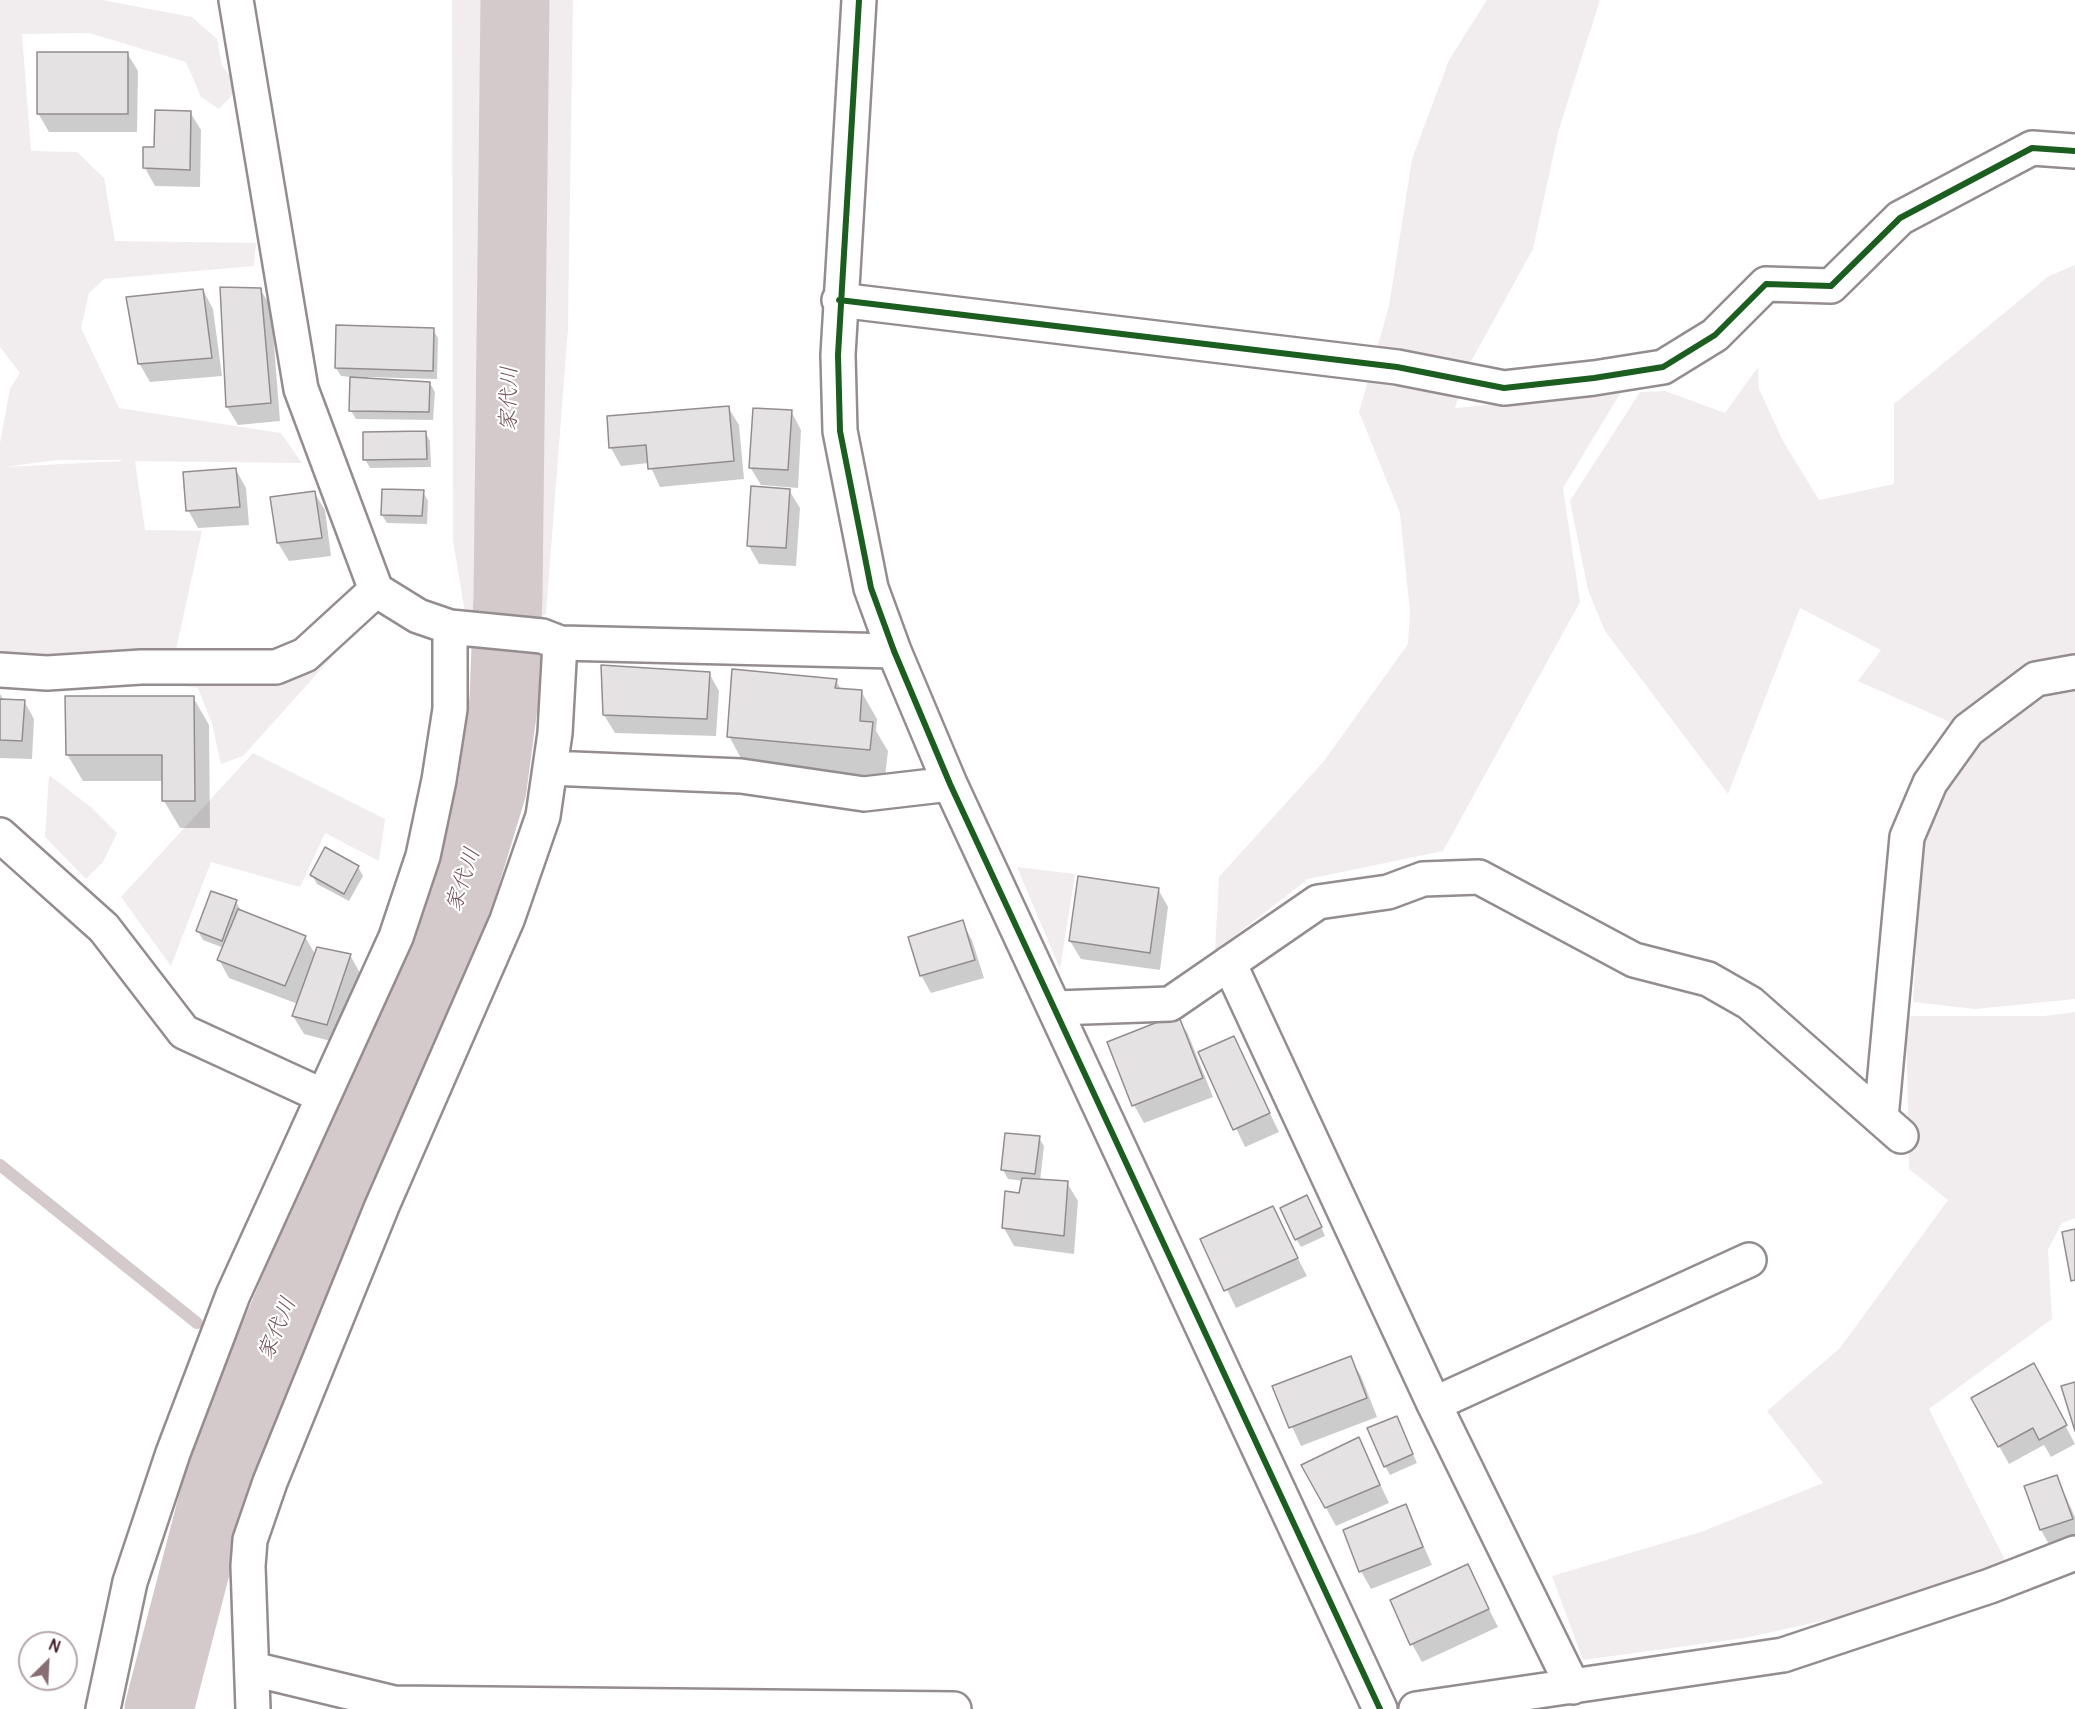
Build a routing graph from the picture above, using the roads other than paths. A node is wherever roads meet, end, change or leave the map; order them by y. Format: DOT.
graph roads {
  1 [pos="236,0"];
  2 [pos="859,0"];
  3 [pos="2075,151"];
  4 [pos="839,300"];
  5 [pos="376,590"];
  6 [pos="465,630"];
  7 [pos="551,640"];
  8 [pos="894,651"];
  9 [pos="0,670"];
  10 [pos="2075,672"];
  11 [pos="550,768"];
  12 [pos="950,784"];
  13 [pos="0,835"];
  14 [pos="1229,963"];
  15 [pos="1056,1008"];
  16 [pos="323,1096"];
  17 [pos="1749,1260"];
  18 [pos="1434,1404"];
  19 [pos="2075,1552"];
  20 [pos="253,1669"];
  21 [pos="1573,1687"];
  22 [pos="102,1709"];
  23 [pos="253,1709"];
  24 [pos="954,1709"];
  25 [pos="1380,1709"];
  26 [pos="1416,1709"];
  1 -- 5 [label="street"];
  2 -- 4 [label="street"];
  3 -- 4 [label="street"];
  4 -- 8 [label="street"];
  5 -- 6 [label="street"];
  5 -- 9 [label="street"];
  6 -- 7 [label="street"];
  6 -- 16 [label="street"];
  7 -- 8 [label="street"];
  7 -- 11 [label="street"];
  8 -- 12 [label="street"];
  10 -- 14 [label="street"];
  11 -- 12 [label="street"];
  11 -- 20 [label="street"];
  12 -- 15 [label="street"];
  13 -- 16 [label="street"];
  14 -- 15 [label="street"];
  14 -- 18 [label="street"];
  15 -- 25 [label="street"];
  16 -- 22 [label="street"];
  17 -- 18 [label="street"];
  18 -- 21 [label="street"];
  19 -- 21 [label="street"];
  20 -- 23 [label="street"];
  20 -- 24 [label="street"];
  21 -- 26 [label="street"];
}
